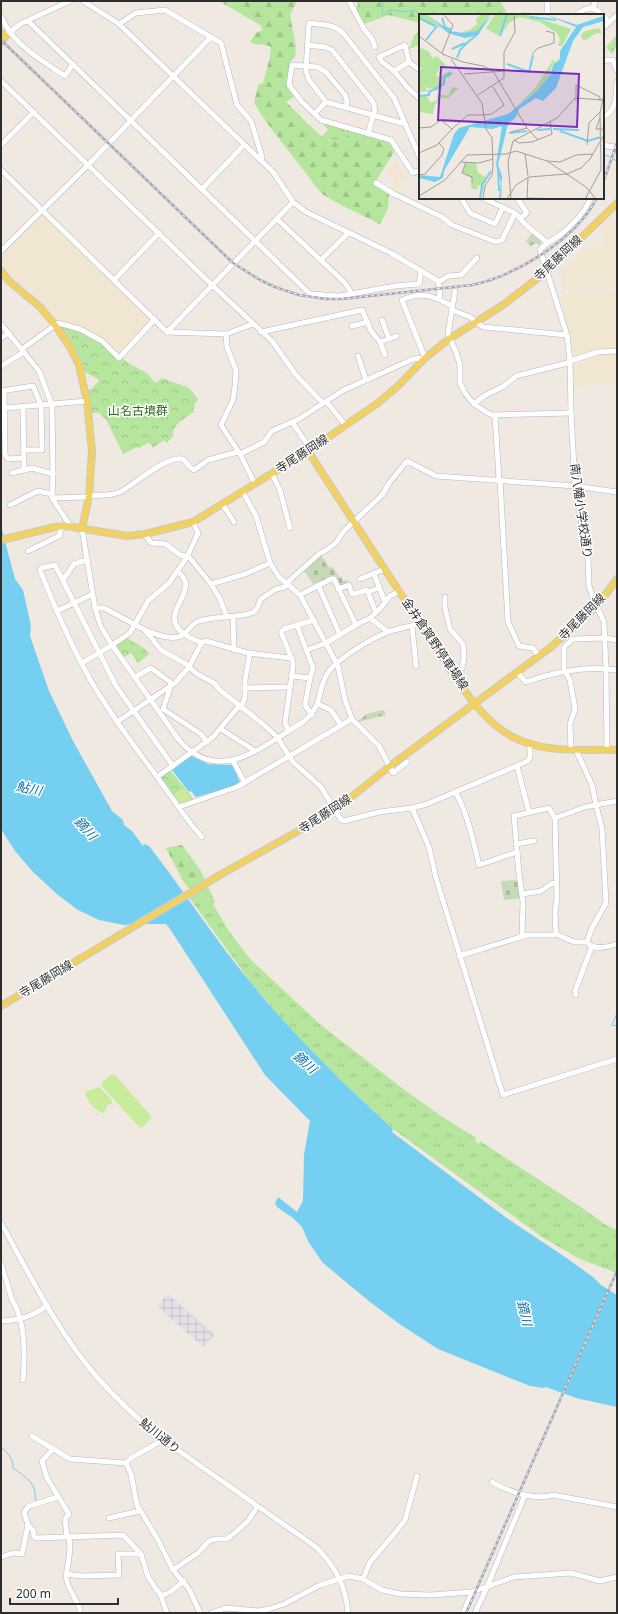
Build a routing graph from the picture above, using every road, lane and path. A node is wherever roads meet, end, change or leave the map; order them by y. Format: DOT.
graph roads {
  1 [pos="70,1"];
  2 [pos="83,1"];
  3 [pos="349,1"];
  4 [pos="547,1"];
  5 [pos="594,1"];
  6 [pos="593,8"];
  7 [pos="548,14"];
  8 [pos="578,14"];
  9 [pos="601,14"];
  10 [pos="1,16"];
  11 [pos="617,16"];
  12 [pos="604,17"];
  13 [pos="28,21"];
  14 [pos="609,22"];
  15 [pos="119,24"];
  16 [pos="604,27"];
  17 [pos="5,34"];
  18 [pos="211,37"];
  19 [pos="1,42"];
  20 [pos="307,45"];
  21 [pos="375,47"];
  22 [pos="605,61"];
  23 [pos="409,62"];
  24 [pos="73,64"];
  25 [pos="305,66"];
  26 [pos="419,69"];
  27 [pos="617,70"];
  28 [pos="394,71"];
  29 [pos="173,76"];
  30 [pos="1,81"];
  31 [pos="617,82"];
  32 [pos="419,98"];
  33 [pos="326,102"];
  34 [pos="346,107"];
  35 [pos="34,112"];
  36 [pos="315,113"];
  37 [pos="374,116"];
  38 [pos="604,116"];
  39 [pos="131,120"];
  40 [pos="405,124"];
  41 [pos="368,134"];
  42 [pos="1,145"];
  43 [pos="244,145"];
  44 [pos="604,146"];
  45 [pos="615,150"];
  46 [pos="419,156"];
  47 [pos="261,160"];
  48 [pos="88,165"];
  49 [pos="1,170"];
  50 [pos="419,170"];
  51 [pos="376,183"];
  52 [pos="202,189"];
  53 [pos="462,199"];
  54 [pos="485,199"];
  55 [pos="518,199"];
  56 [pos="590,199"];
  57 [pos="293,202"];
  58 [pos="617,203"];
  59 [pos="503,207"];
  60 [pos="43,210"];
  61 [pos="515,213"];
  62 [pos="520,218"];
  63 [pos="277,219"];
  64 [pos="159,233"];
  65 [pos="348,233"];
  66 [pos="255,241"];
  67 [pos="548,243"];
  68 [pos="1,250"];
  69 [pos="477,258"];
  70 [pos="321,260"];
  71 [pos="1,271"];
  72 [pos="547,271"];
  73 [pos="421,272"];
  74 [pos="114,280"];
  75 [pos="439,282"];
  76 [pos="212,285"];
  77 [pos="455,291"];
  78 [pos="352,294"];
  79 [pos="439,299"];
  80 [pos="452,308"];
  81 [pos="155,319"];
  82 [pos="382,320"];
  83 [pos="368,322"];
  84 [pos="476,323"];
  85 [pos="1,324"];
  86 [pos="253,324"];
  87 [pos="55,325"];
  88 [pos="352,326"];
  89 [pos="167,332"];
  90 [pos="261,332"];
  91 [pos="9,333"];
  92 [pos="226,334"];
  93 [pos="567,335"];
  94 [pos="397,336"];
  95 [pos="1,338"];
  96 [pos="389,339"];
  97 [pos="449,339"];
  98 [pos="380,342"];
  99 [pos="23,350"];
  100 [pos="617,351"];
  101 [pos="385,355"];
  102 [pos="358,356"];
  103 [pos="425,358"];
  104 [pos="570,361"];
  105 [pos="1,366"];
  106 [pos="366,380"];
  107 [pos="2,391"];
  108 [pos="87,401"];
  109 [pos="325,402"];
  110 [pos="474,404"];
  111 [pos="41,405"];
  112 [pos="52,405"];
  113 [pos="23,407"];
  114 [pos="5,408"];
  115 [pos="571,413"];
  116 [pos="496,415"];
  117 [pos="292,422"];
  118 [pos="346,426"];
  119 [pos="24,450"];
  120 [pos="310,451"];
  121 [pos="239,453"];
  122 [pos="24,458"];
  123 [pos="24,470"];
  124 [pos="12,473"];
  125 [pos="53,474"];
  126 [pos="272,474"];
  127 [pos="500,480"];
  128 [pos="255,484"];
  129 [pos="575,486"];
  130 [pos="243,492"];
  131 [pos="617,492"];
  132 [pos="52,496"];
  133 [pos="88,496"];
  134 [pos="10,505"];
  135 [pos="223,505"];
  136 [pos="193,522"];
  137 [pos="234,522"];
  138 [pos="354,522"];
  139 [pos="62,526"];
  140 [pos="71,527"];
  141 [pos="290,528"];
  142 [pos="82,529"];
  143 [pos="145,534"];
  144 [pos="1,540"];
  145 [pos="28,551"];
  146 [pos="187,557"];
  147 [pos="87,560"];
  148 [pos="270,563"];
  149 [pos="385,569"];
  150 [pos="177,571"];
  151 [pos="374,574"];
  152 [pos="360,579"];
  153 [pos="617,579"];
  154 [pos="63,580"];
  155 [pos="287,583"];
  156 [pos="211,584"];
  157 [pos="318,586"];
  158 [pos="379,588"];
  159 [pos="338,589"];
  160 [pos="400,591"];
  161 [pos="368,592"];
  162 [pos="93,594"];
  163 [pos="300,595"];
  164 [pos="446,597"];
  165 [pos="385,602"];
  166 [pos="74,603"];
  167 [pos="597,606"];
  168 [pos="95,608"];
  169 [pos="57,610"];
  170 [pos="376,613"];
  171 [pos="230,616"];
  172 [pos="370,618"];
  173 [pos="314,620"];
  174 [pos="420,623"];
  175 [pos="135,624"];
  176 [pos="297,625"];
  177 [pos="356,625"];
  178 [pos="412,626"];
  179 [pos="145,630"];
  180 [pos="388,632"];
  181 [pos="183,635"];
  182 [pos="340,635"];
  183 [pos="605,638"];
  184 [pos="617,640"];
  185 [pos="202,643"];
  186 [pos="326,643"];
  187 [pos="112,645"];
  188 [pos="234,650"];
  189 [pos="307,650"];
  190 [pos="100,653"];
  191 [pos="250,653"];
  192 [pos="539,656"];
  193 [pos="290,658"];
  194 [pos="336,662"];
  195 [pos="82,663"];
  196 [pos="416,666"];
  197 [pos="189,668"];
  198 [pos="606,668"];
  199 [pos="564,670"];
  200 [pos="617,670"];
  201 [pos="517,672"];
  202 [pos="454,673"];
  203 [pos="292,676"];
  204 [pos="135,677"];
  205 [pos="310,678"];
  206 [pos="171,685"];
  207 [pos="290,687"];
  208 [pos="245,688"];
  209 [pos="150,699"];
  210 [pos="318,704"];
  211 [pos="475,704"];
  212 [pos="240,707"];
  213 [pos="134,711"];
  214 [pos="312,715"];
  215 [pos="352,719"];
  216 [pos="117,722"];
  217 [pos="341,725"];
  218 [pos="220,729"];
  219 [pos="289,731"];
  220 [pos="277,738"];
  221 [pos="207,742"];
  222 [pos="530,745"];
  223 [pos="573,750"];
  224 [pos="607,750"];
  225 [pos="617,750"];
  226 [pos="192,752"];
  227 [pos="255,752"];
  228 [pos="288,756"];
  229 [pos="233,761"];
  230 [pos="407,762"];
  231 [pos="173,766"];
  232 [pos="390,766"];
  233 [pos="517,766"];
  234 [pos="157,777"];
  235 [pos="245,783"];
  236 [pos="456,793"];
  237 [pos="617,801"];
  238 [pos="596,805"];
  239 [pos="179,807"];
  240 [pos="412,808"];
  241 [pos="333,809"];
  242 [pos="529,812"];
  243 [pos="555,818"];
  244 [pos="202,837"];
  245 [pos="534,841"];
  246 [pos="516,844"];
  247 [pos="517,852"];
  248 [pos="556,883"];
  249 [pos="522,894"];
  250 [pos="556,934"];
  251 [pos="522,936"];
  252 [pos="587,942"];
  253 [pos="617,944"];
  254 [pos="592,946"];
  255 [pos="459,956"];
  256 [pos="576,995"];
  257 [pos="1,1006"];
  258 [pos="617,1060"];
  259 [pos="2,1226"];
  260 [pos="1,1263"];
  261 [pos="47,1305"];
  262 [pos="1,1320"];
  263 [pos="20,1320"];
  264 [pos="23,1380"];
  265 [pos="32,1436"];
  266 [pos="163,1440"];
  267 [pos="53,1449"];
  268 [pos="126,1463"];
  269 [pos="417,1476"];
  270 [pos="492,1482"];
  271 [pos="525,1495"];
  272 [pos="58,1497"];
  273 [pos="257,1507"];
  274 [pos="617,1507"];
  275 [pos="140,1511"];
  276 [pos="109,1518"];
  277 [pos="28,1525"];
  278 [pos="68,1537"];
  279 [pos="141,1554"];
  280 [pos="1,1557"];
  281 [pos="173,1570"];
  282 [pos="66,1574"];
  283 [pos="617,1577"];
  284 [pos="340,1578"];
  285 [pos="363,1579"];
  286 [pos="184,1581"];
  287 [pos="487,1587"];
  288 [pos="472,1592"];
  289 [pos="161,1596"];
  290 [pos="80,1613"];
  291 [pos="167,1613"];
  292 [pos="200,1613"];
  293 [pos="211,1613"];
  294 [pos="348,1613"];
  295 [pos="463,1613"];
  296 [pos="475,1613"];
  1 -- 13 [label="street"];
  2 -- 15 [label="street"];
  3 -- 21 [label="street"];
  4 -- 7 [label="street"];
  5 -- 6 [label="street"];
  6 -- 8 [label="street"];
  6 -- 9 [label="street"];
  10 -- 17 [label="street"];
  11 -- 14 [label="street"];
  12 -- 14 [label="street"];
  13 -- 17 [label="street"];
  13 -- 24 [label="street"];
  14 -- 16 [label="street"];
  15 -- 18 [label="street"];
  15 -- 29 [label="street"];
  17 -- 19 [label="main road"];
  17 -- 24 [label="street"];
  18 -- 29 [label="street"];
  18 -- 47 [label="street"];
  20 -- 25 [label="street"];
  20 -- 37 [label="street"];
  20 -- 40 [label="street"];
  22 -- 27 [label="street"];
  23 -- 26 [label="street"];
  23 -- 28 [label="street"];
  23 -- 28 [label="street"];
  24 -- 39 [label="street"];
  25 -- 33 [label="street"];
  25 -- 34 [label="street"];
  25 -- 36 [label="street"];
  28 -- 32 [label="street"];
  29 -- 39 [label="street"];
  29 -- 43 [label="street"];
  30 -- 35 [label="street"];
  31 -- 38 [label="street"];
  33 -- 34 [label="street"];
  33 -- 36 [label="street"];
  34 -- 37 [label="street"];
  35 -- 42 [label="street"];
  35 -- 48 [label="street"];
  36 -- 41 [label="street"];
  37 -- 40 [label="street"];
  37 -- 41 [label="street"];
  39 -- 48 [label="street"];
  39 -- 52 [label="street"];
  40 -- 46 [label="street"];
  41 -- 50 [label="street"];
  43 -- 47 [label="street"];
  43 -- 52 [label="street"];
  44 -- 45 [label="street"];
  47 -- 57 [label="street"];
  48 -- 60 [label="street"];
  48 -- 64 [label="street"];
  49 -- 60 [label="street"];
  51 -- 61 [label="street"];
  52 -- 66 [label="street"];
  53 -- 59 [label="street"];
  54 -- 59 [label="street"];
  55 -- 62 [label="street"];
  56 -- 67 [label="street"];
  57 -- 63 [label="street"];
  57 -- 65 [label="street"];
  58 -- 72 [label="main road, 寺尾藤岡線"];
  59 -- 61 [label="street"];
  60 -- 68 [label="street"];
  60 -- 74 [label="street"];
  61 -- 62 [label="street"];
  62 -- 67 [label="street"];
  63 -- 66 [label="street"];
  63 -- 70 [label="street"];
  64 -- 74 [label="street"];
  64 -- 76 [label="street"];
  65 -- 70 [label="street"];
  65 -- 73 [label="street"];
  66 -- 76 [label="street"];
  66 -- 78 [label="street"];
  67 -- 72 [label="street, 南八幡小学校通り"];
  69 -- 75 [label="street"];
  70 -- 78 [label="street"];
  71 -- 87 [label="main road"];
  72 -- 84 [label="main road, 寺尾藤岡線"];
  72 -- 93 [label="street, 南八幡小学校通り"];
  73 -- 75 [label="street"];
  73 -- 78 [label="street"];
  74 -- 81 [label="street"];
  75 -- 79 [label="street"];
  76 -- 86 [label="street"];
  76 -- 89 [label="street"];
  77 -- 80 [label="street"];
  79 -- 80 [label="street"];
  79 -- 103 [label="street"];
  80 -- 84 [label="street"];
  80 -- 97 [label="street"];
  81 -- 87 [label="street"];
  81 -- 89 [label="street"];
  82 -- 96 [label="street"];
  83 -- 88 [label="street"];
  83 -- 90 [label="street"];
  83 -- 98 [label="street"];
  84 -- 93 [label="street"];
  84 -- 97 [label="main road, 寺尾藤岡線"];
  85 -- 91 [label="street"];
  86 -- 90 [label="street"];
  86 -- 92 [label="street"];
  87 -- 99 [label="street"];
  87 -- 108 [label="main road"];
  89 -- 92 [label="street"];
  90 -- 109 [label="street"];
  91 -- 95 [label="street"];
  91 -- 99 [label="street"];
  92 -- 121 [label="street"];
  93 -- 104 [label="street, 南八幡小学校通り"];
  94 -- 96 [label="street"];
  96 -- 98 [label="street"];
  97 -- 103 [label="main road, 寺尾藤岡線"];
  97 -- 110 [label="street"];
  98 -- 101 [label="street"];
  99 -- 105 [label="street"];
  99 -- 112 [label="street"];
  100 -- 104 [label="street"];
  102 -- 106 [label="street"];
  103 -- 106 [label="street"];
  103 -- 118 [label="main road, 寺尾藤岡線"];
  104 -- 110 [label="street"];
  104 -- 115 [label="street, 南八幡小学校通り"];
  106 -- 109 [label="street"];
  107 -- 111 [label="street"];
  107 -- 114 [label="street"];
  108 -- 112 [label="street"];
  108 -- 133 [label="main road"];
  109 -- 117 [label="street"];
  109 -- 118 [label="street"];
  110 -- 116 [label="street"];
  111 -- 112 [label="street"];
  111 -- 113 [label="street"];
  111 -- 119 [label="street"];
  112 -- 125 [label="street"];
  113 -- 114 [label="street"];
  113 -- 119 [label="street"];
  114 -- 122 [label="street"];
  115 -- 116 [label="street"];
  115 -- 129 [label="street, 南八幡小学校通り"];
  116 -- 127 [label="street"];
  117 -- 120 [label="street"];
  117 -- 121 [label="street"];
  118 -- 120 [label="main road, 寺尾藤岡線"];
  119 -- 122 [label="street"];
  120 -- 126 [label="main road, 寺尾藤岡線"];
  120 -- 138 [label="main road, 金井倉賀野停車場線"];
  121 -- 128 [label="street"];
  121 -- 133 [label="street"];
  122 -- 123 [label="street"];
  123 -- 124 [label="street"];
  123 -- 125 [label="street"];
  125 -- 132 [label="street"];
  126 -- 128 [label="main road, 寺尾藤岡線"];
  126 -- 141 [label="street"];
  127 -- 129 [label="street"];
  127 -- 138 [label="street"];
  127 -- 192 [label="street"];
  128 -- 130 [label="main road, 寺尾藤岡線"];
  129 -- 131 [label="street"];
  129 -- 167 [label="street, 南八幡小学校通り"];
  130 -- 135 [label="main road, 寺尾藤岡線"];
  130 -- 148 [label="street"];
  132 -- 133 [label="street"];
  132 -- 134 [label="street"];
  132 -- 140 [label="street"];
  133 -- 142 [label="main road"];
  135 -- 136 [label="main road, 寺尾藤岡線"];
  135 -- 137 [label="street"];
  136 -- 143 [label="main road, 寺尾藤岡線"];
  136 -- 146 [label="street"];
  138 -- 149 [label="main road, 金井倉賀野停車場線"];
  138 -- 155 [label="street"];
  139 -- 140 [label="main road, 寺尾藤岡線"];
  139 -- 144 [label="main road, 寺尾藤岡線"];
  139 -- 145 [label="street"];
  140 -- 142 [label="main road, 寺尾藤岡線"];
  142 -- 143 [label="main road, 寺尾藤岡線"];
  142 -- 147 [label="street"];
  143 -- 146 [label="street"];
  146 -- 150 [label="street"];
  146 -- 156 [label="street"];
  147 -- 154 [label="street"];
  147 -- 162 [label="street"];
  148 -- 155 [label="street"];
  148 -- 156 [label="street"];
  149 -- 151 [label="street"];
  149 -- 160 [label="main road, 金井倉賀野停車場線"];
  150 -- 175 [label="street"];
  150 -- 181 [label="street"];
  151 -- 152 [label="street"];
  151 -- 158 [label="street"];
  153 -- 167 [label="main road, 寺尾藤岡線"];
  154 -- 166 [label="street"];
  154 -- 169 [label="street"];
  155 -- 163 [label="street"];
  155 -- 171 [label="street"];
  156 -- 171 [label="street"];
  157 -- 159 [label="street"];
  157 -- 163 [label="street"];
  157 -- 182 [label="street"];
  158 -- 161 [label="street"];
  158 -- 165 [label="street"];
  159 -- 161 [label="street"];
  159 -- 177 [label="street"];
  160 -- 165 [label="street"];
  160 -- 174 [label="main road, 金井倉賀野停車場線"];
  161 -- 170 [label="street"];
  162 -- 166 [label="street"];
  162 -- 168 [label="street"];
  163 -- 173 [label="street"];
  164 -- 202 [label="street"];
  165 -- 170 [label="street"];
  166 -- 169 [label="street"];
  166 -- 190 [label="street"];
  167 -- 183 [label="street, 南八幡小学校通り"];
  167 -- 192 [label="main road, 寺尾藤岡線"];
  168 -- 175 [label="street"];
  168 -- 187 [label="street"];
  169 -- 195 [label="street"];
  170 -- 172 [label="street"];
  171 -- 181 [label="street"];
  171 -- 188 [label="street"];
  172 -- 177 [label="street"];
  172 -- 180 [label="street"];
  173 -- 176 [label="street"];
  173 -- 186 [label="street"];
  174 -- 178 [label="street"];
  174 -- 202 [label="main road, 金井倉賀野停車場線"];
  175 -- 179 [label="street"];
  175 -- 187 [label="street"];
  176 -- 189 [label="street"];
  176 -- 193 [label="street"];
  177 -- 182 [label="street"];
  178 -- 180 [label="street"];
  178 -- 196 [label="street"];
  179 -- 181 [label="street"];
  179 -- 197 [label="street"];
  180 -- 194 [label="street"];
  181 -- 185 [label="street"];
  182 -- 186 [label="street"];
  183 -- 184 [label="street"];
  183 -- 198 [label="street, 南八幡小学校通り"];
  183 -- 199 [label="street"];
  185 -- 188 [label="street"];
  185 -- 197 [label="street"];
  186 -- 189 [label="street"];
  186 -- 194 [label="street"];
  187 -- 190 [label="street"];
  187 -- 204 [label="street"];
  188 -- 191 [label="street"];
  189 -- 205 [label="street"];
  190 -- 195 [label="street"];
  190 -- 213 [label="street"];
  191 -- 193 [label="street"];
  191 -- 208 [label="street"];
  192 -- 201 [label="main road, 寺尾藤岡線"];
  193 -- 203 [label="street"];
  194 -- 210 [label="street"];
  194 -- 215 [label="street"];
  195 -- 216 [label="street"];
  197 -- 206 [label="street"];
  197 -- 212 [label="street"];
  198 -- 199 [label="street"];
  198 -- 200 [label="street"];
  198 -- 224 [label="street, 南八幡小学校通り"];
  199 -- 201 [label="street"];
  199 -- 223 [label="street"];
  201 -- 211 [label="main road, 寺尾藤岡線"];
  202 -- 211 [label="main road, 金井倉賀野停車場線"];
  203 -- 205 [label="street"];
  203 -- 207 [label="street"];
  204 -- 206 [label="street"];
  204 -- 209 [label="street"];
  205 -- 214 [label="street"];
  206 -- 209 [label="street"];
  206 -- 221 [label="street"];
  207 -- 208 [label="street"];
  207 -- 219 [label="street"];
  208 -- 212 [label="street"];
  209 -- 213 [label="street"];
  209 -- 226 [label="street"];
  210 -- 214 [label="street"];
  210 -- 217 [label="street"];
  211 -- 222 [label="main road, 金井倉賀野停車場線"];
  211 -- 232 [label="main road, 寺尾藤岡線"];
  212 -- 218 [label="street"];
  212 -- 220 [label="street"];
  213 -- 216 [label="street"];
  213 -- 231 [label="street"];
  214 -- 219 [label="street"];
  215 -- 217 [label="street"];
  215 -- 232 [label="street"];
  216 -- 234 [label="street"];
  217 -- 228 [label="street"];
  218 -- 221 [label="street"];
  218 -- 227 [label="street"];
  219 -- 220 [label="street"];
  220 -- 227 [label="street"];
  220 -- 228 [label="street"];
  221 -- 226 [label="street"];
  222 -- 223 [label="main road, 金井倉賀野停車場線"];
  222 -- 233 [label="street"];
  223 -- 224 [label="main road, 金井倉賀野停車場線"];
  223 -- 238 [label="street"];
  224 -- 225 [label="main road, 金井倉賀野停車場線"];
  226 -- 229 [label="street"];
  226 -- 231 [label="street"];
  227 -- 229 [label="street"];
  228 -- 235 [label="street"];
  228 -- 241 [label="street"];
  229 -- 235 [label="street"];
  230 -- 232 [label="street"];
  231 -- 234 [label="street"];
  232 -- 241 [label="main road, 寺尾藤岡線"];
  233 -- 236 [label="street"];
  233 -- 242 [label="street"];
  234 -- 239 [label="street"];
  235 -- 239 [label="street"];
  236 -- 240 [label="street"];
  236 -- 247 [label="street"];
  237 -- 238 [label="street"];
  238 -- 243 [label="street"];
  238 -- 252 [label="street"];
  239 -- 244 [label="street"];
  240 -- 241 [label="street"];
  240 -- 255 [label="street"];
  241 -- 257 [label="main road, 寺尾藤岡線"];
  242 -- 243 [label="street"];
  242 -- 246 [label="street"];
  243 -- 248 [label="street"];
  245 -- 246 [label="street"];
  246 -- 247 [label="street"];
  247 -- 249 [label="street"];
  248 -- 249 [label="street"];
  248 -- 250 [label="street"];
  249 -- 251 [label="street"];
  250 -- 251 [label="street"];
  250 -- 252 [label="street"];
  251 -- 255 [label="street"];
  252 -- 254 [label="street"];
  253 -- 254 [label="street"];
  254 -- 256 [label="street"];
  255 -- 258 [label="street"];
  259 -- 261 [label="street, 鮎川通り"];
  260 -- 263 [label="street"];
  261 -- 263 [label="street"];
  261 -- 266 [label="street, 鮎川通り"];
  262 -- 263 [label="street"];
  263 -- 264 [label="street"];
  265 -- 267 [label="street"];
  266 -- 268 [label="street"];
  266 -- 273 [label="street, 鮎川通り"];
  267 -- 268 [label="street"];
  267 -- 272 [label="street"];
  268 -- 275 [label="street"];
  269 -- 285 [label="street"];
  270 -- 271 [label="street"];
  271 -- 274 [label="street"];
  271 -- 287 [label="street"];
  272 -- 277 [label="street"];
  272 -- 278 [label="street"];
  273 -- 281 [label="street"];
  273 -- 284 [label="street, 鮎川通り"];
  275 -- 276 [label="street"];
  275 -- 281 [label="street"];
  277 -- 278 [label="street"];
  277 -- 280 [label="street"];
  278 -- 279 [label="street"];
  278 -- 282 [label="street"];
  279 -- 282 [label="street"];
  279 -- 289 [label="street"];
  281 -- 286 [label="street"];
  282 -- 290 [label="street"];
  283 -- 287 [label="street"];
  284 -- 285 [label="street"];
  284 -- 293 [label="street"];
  284 -- 294 [label="street, 鮎川通り"];
  285 -- 288 [label="street"];
  286 -- 289 [label="street"];
  286 -- 292 [label="street"];
  287 -- 288 [label="street"];
  287 -- 296 [label="street"];
  288 -- 295 [label="street"];
  289 -- 291 [label="street"];
}
